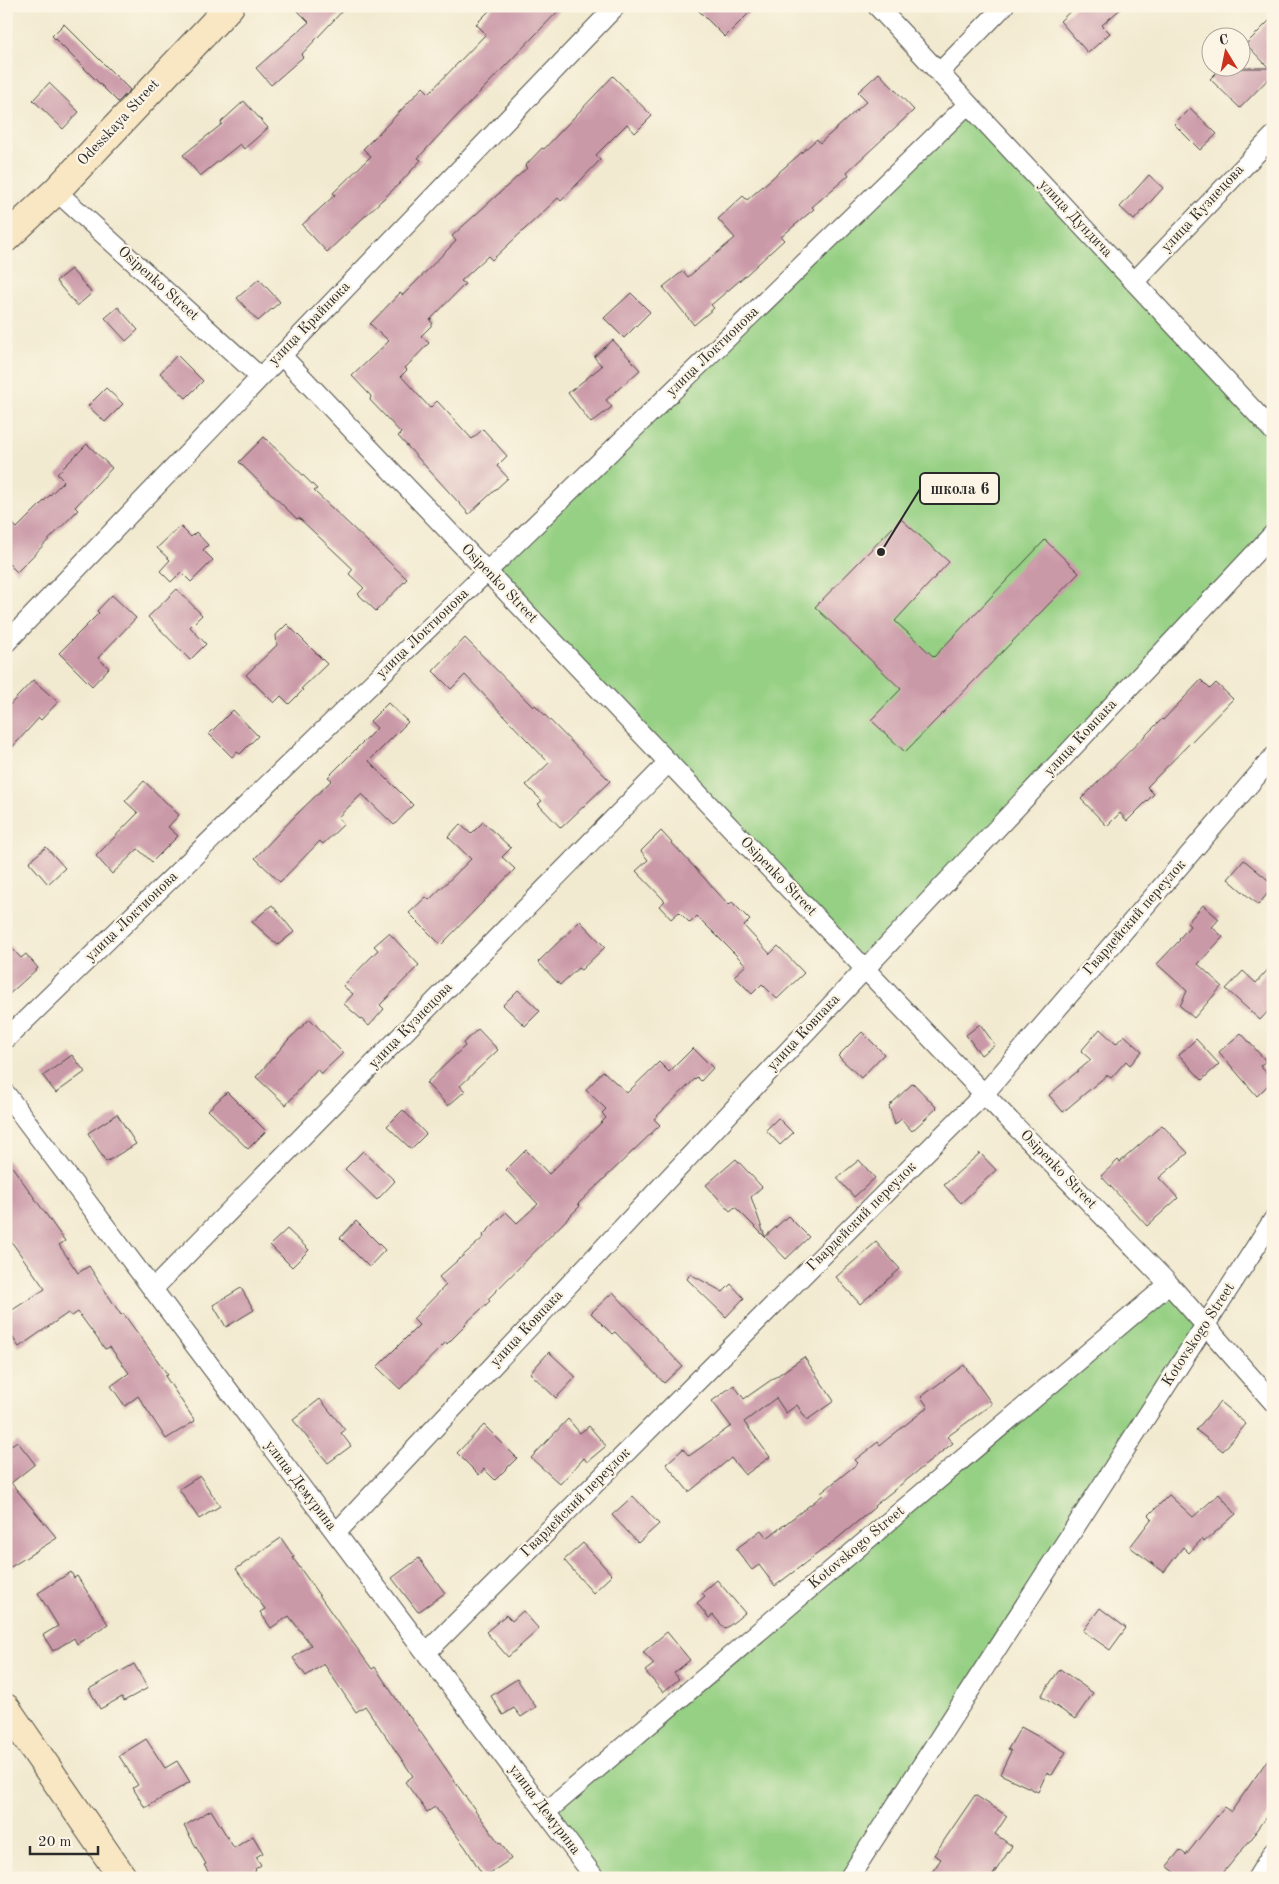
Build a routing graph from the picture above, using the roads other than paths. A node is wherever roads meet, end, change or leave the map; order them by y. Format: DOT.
graph roads {
  1 [pos="230,6"];
  2 [pos="616,6"];
  3 [pos="877,6"];
  4 [pos="1004,6"];
  5 [pos="939,73"];
  6 [pos="968,104"];
  7 [pos="1273,136"];
  8 [pos="56,191"];
  9 [pos="6,238"];
  10 [pos="1134,282"];
  11 [pos="281,354"];
  12 [pos="260,377"];
  13 [pos="1273,431"];
  14 [pos="1273,534"];
  15 [pos="488,571"];
  16 [pos="6,643"];
  17 [pos="1273,757"];
  18 [pos="669,762"];
  19 [pos="865,968"];
  20 [pos="6,1039"];
  21 [pos="6,1094"];
  22 [pos="984,1094"];
  23 [pos="1273,1220"];
  24 [pos="1169,1284"];
  25 [pos="153,1289"];
  26 [pos="1204,1326"];
  27 [pos="1273,1402"];
  28 [pos="336,1533"];
  29 [pos="426,1653"];
  30 [pos="6,1708"];
  31 [pos="546,1812"];
  32 [pos="1273,1852"];
  33 [pos="123,1878"];
  34 [pos="595,1878"];
  35 [pos="849,1878"];
  36 [pos="1257,1878"];
  1 -- 8 [label="main road, Odesskaya Street"];
  2 -- 11 [label="street, улица Крайнюка"];
  3 -- 5 [label="street, улица Дундича"];
  4 -- 5 [label="street"];
  5 -- 6 [label="street, улица Дундича"];
  6 -- 10 [label="street, улица Дундича"];
  6 -- 15 [label="street, улица Локтионова"];
  7 -- 10 [label="street, улица Кузнецова"];
  8 -- 9 [label="main road, Odesskaya Street"];
  8 -- 12 [label="street, Osipenko Street"];
  10 -- 13 [label="street, улица Дундича"];
  11 -- 12 [label="street, улица Крайнюка"];
  11 -- 15 [label="street, Osipenko Street"];
  12 -- 16 [label="street, улица Крайнюка"];
  14 -- 19 [label="street, улица Ковпака"];
  15 -- 18 [label="street, Osipenko Street"];
  15 -- 20 [label="street, улица Локтионова"];
  17 -- 22 [label="street, Гвардейский переулок"];
  18 -- 19 [label="street, Osipenko Street"];
  18 -- 25 [label="street, улица Кузнецова"];
  19 -- 22 [label="street, Osipenko Street"];
  19 -- 28 [label="street, улица Ковпака"];
  21 -- 25 [label="street, улица Демурина"];
  22 -- 24 [label="street, Osipenko Street"];
  22 -- 29 [label="street, Гвардейский переулок"];
  23 -- 26 [label="street, Kotovskogo Street"];
  24 -- 26 [label="street, Osipenko Street"];
  24 -- 31 [label="street, Kotovskogo Street"];
  25 -- 28 [label="street, улица Демурина"];
  26 -- 27 [label="street, Osipenko Street"];
  26 -- 35 [label="street, Kotovskogo Street"];
  28 -- 29 [label="street, улица Демурина"];
  29 -- 31 [label="street, улица Демурина"];
  30 -- 33 [label="main road"];
  31 -- 34 [label="street, улица Демурина"];
  32 -- 36 [label="street"];
}
